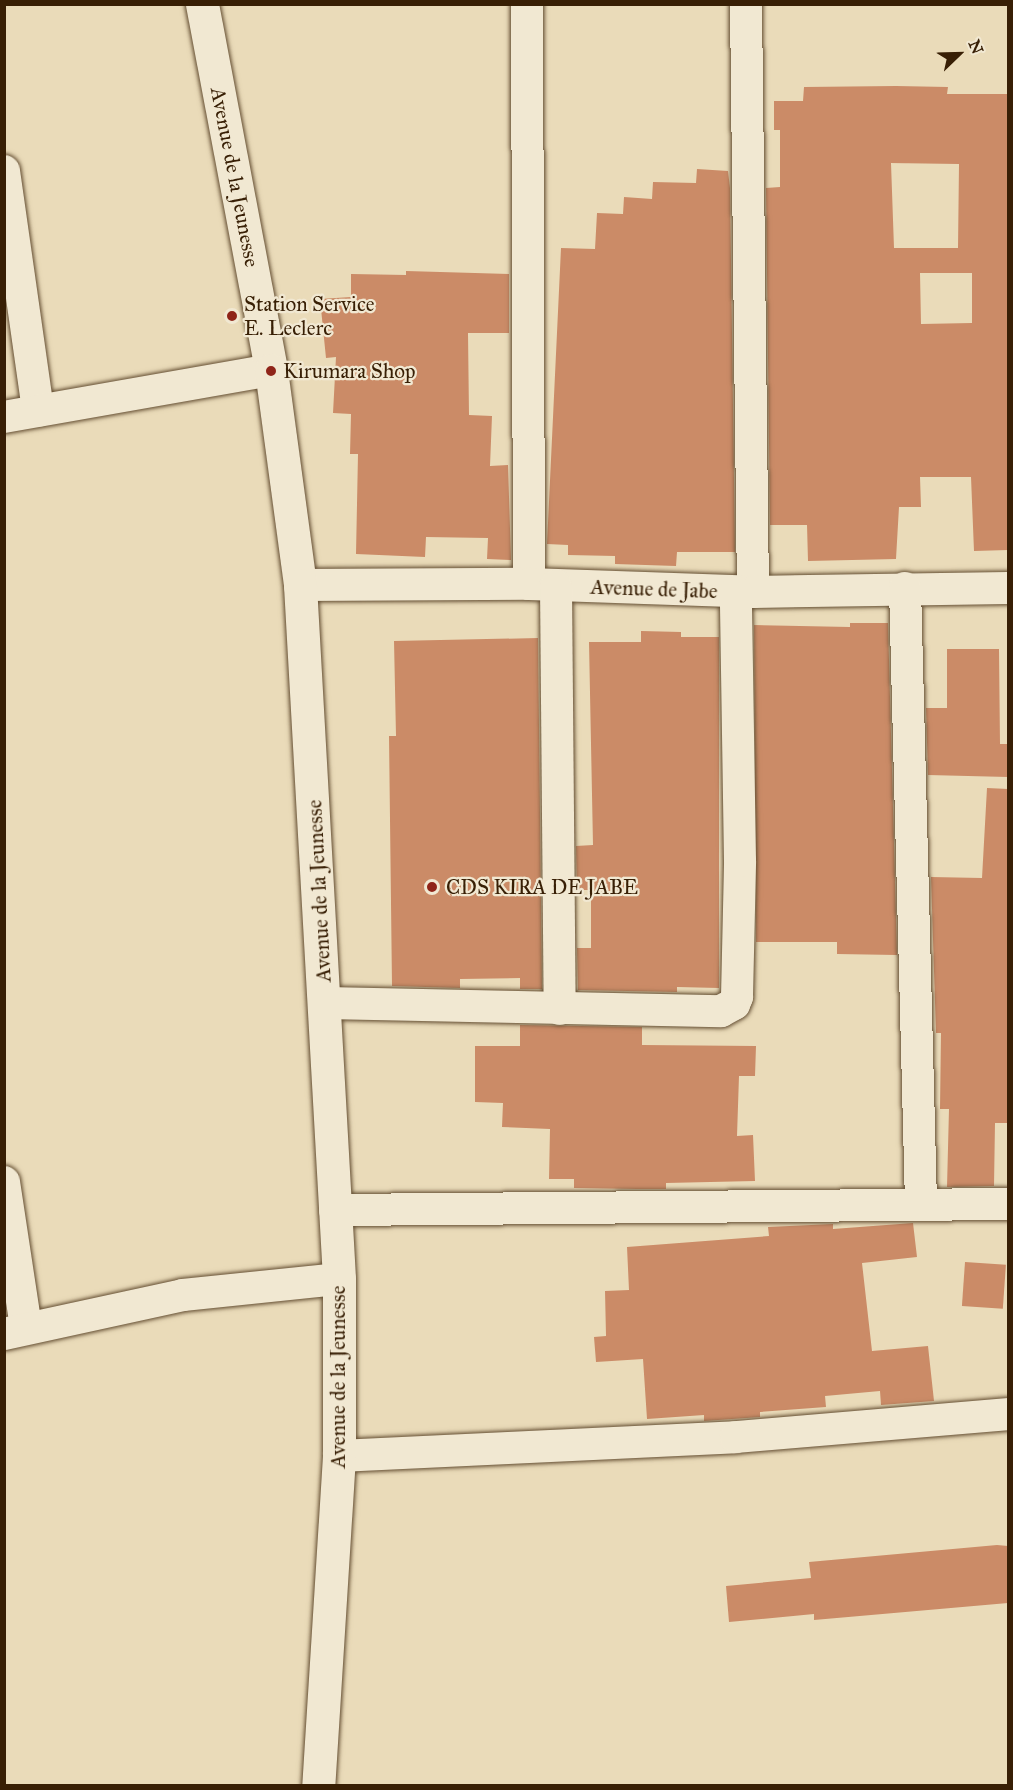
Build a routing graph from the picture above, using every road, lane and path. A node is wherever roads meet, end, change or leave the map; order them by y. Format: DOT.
graph roads {
  1 [pos="202,4"];
  2 [pos="527,4"];
  3 [pos="746,4"];
  4 [pos="4,171"];
  5 [pos="270,370"];
  6 [pos="38,411"];
  7 [pos="4,417"];
  8 [pos="300,585"];
  9 [pos="543,585"];
  10 [pos="904,588"];
  11 [pos="1008,588"];
  12 [pos="745,592"];
  13 [pos="326,1003"];
  14 [pos="560,1009"];
  15 [pos="4,1182"];
  16 [pos="921,1203"];
  17 [pos="1008,1204"];
  18 [pos="335,1210"];
  19 [pos="339,1279"];
  20 [pos="15,1330"];
  21 [pos="1008,1414"];
  22 [pos="339,1456"];
  23 [pos="318,1785"];
  1 -- 5 [label="street, Avenue de la Jeunesse"];
  2 -- 9 [label="street"];
  3 -- 12 [label="street"];
  4 -- 6 [label="street"];
  5 -- 6 [label="street"];
  5 -- 8 [label="street, Avenue de la Jeunesse"];
  6 -- 7 [label="street"];
  8 -- 9 [label="street, Avenue de Jabe"];
  8 -- 13 [label="street, Avenue de la Jeunesse"];
  9 -- 12 [label="street, Avenue de Jabe"];
  9 -- 14 [label="street"];
  10 -- 11 [label="street, Avenue de Jabe"];
  10 -- 12 [label="street, Avenue de Jabe"];
  10 -- 16 [label="street"];
  12 -- 14 [label="street"];
  13 -- 14 [label="street"];
  13 -- 18 [label="street, Avenue de la Jeunesse"];
  15 -- 20 [label="street"];
  16 -- 17 [label="street"];
  16 -- 18 [label="street"];
  18 -- 19 [label="street, Avenue de la Jeunesse"];
  19 -- 20 [label="street"];
  19 -- 22 [label="street, Avenue de la Jeunesse"];
  21 -- 22 [label="street"];
  22 -- 23 [label="street, Avenue de la Jeunesse"];
}
